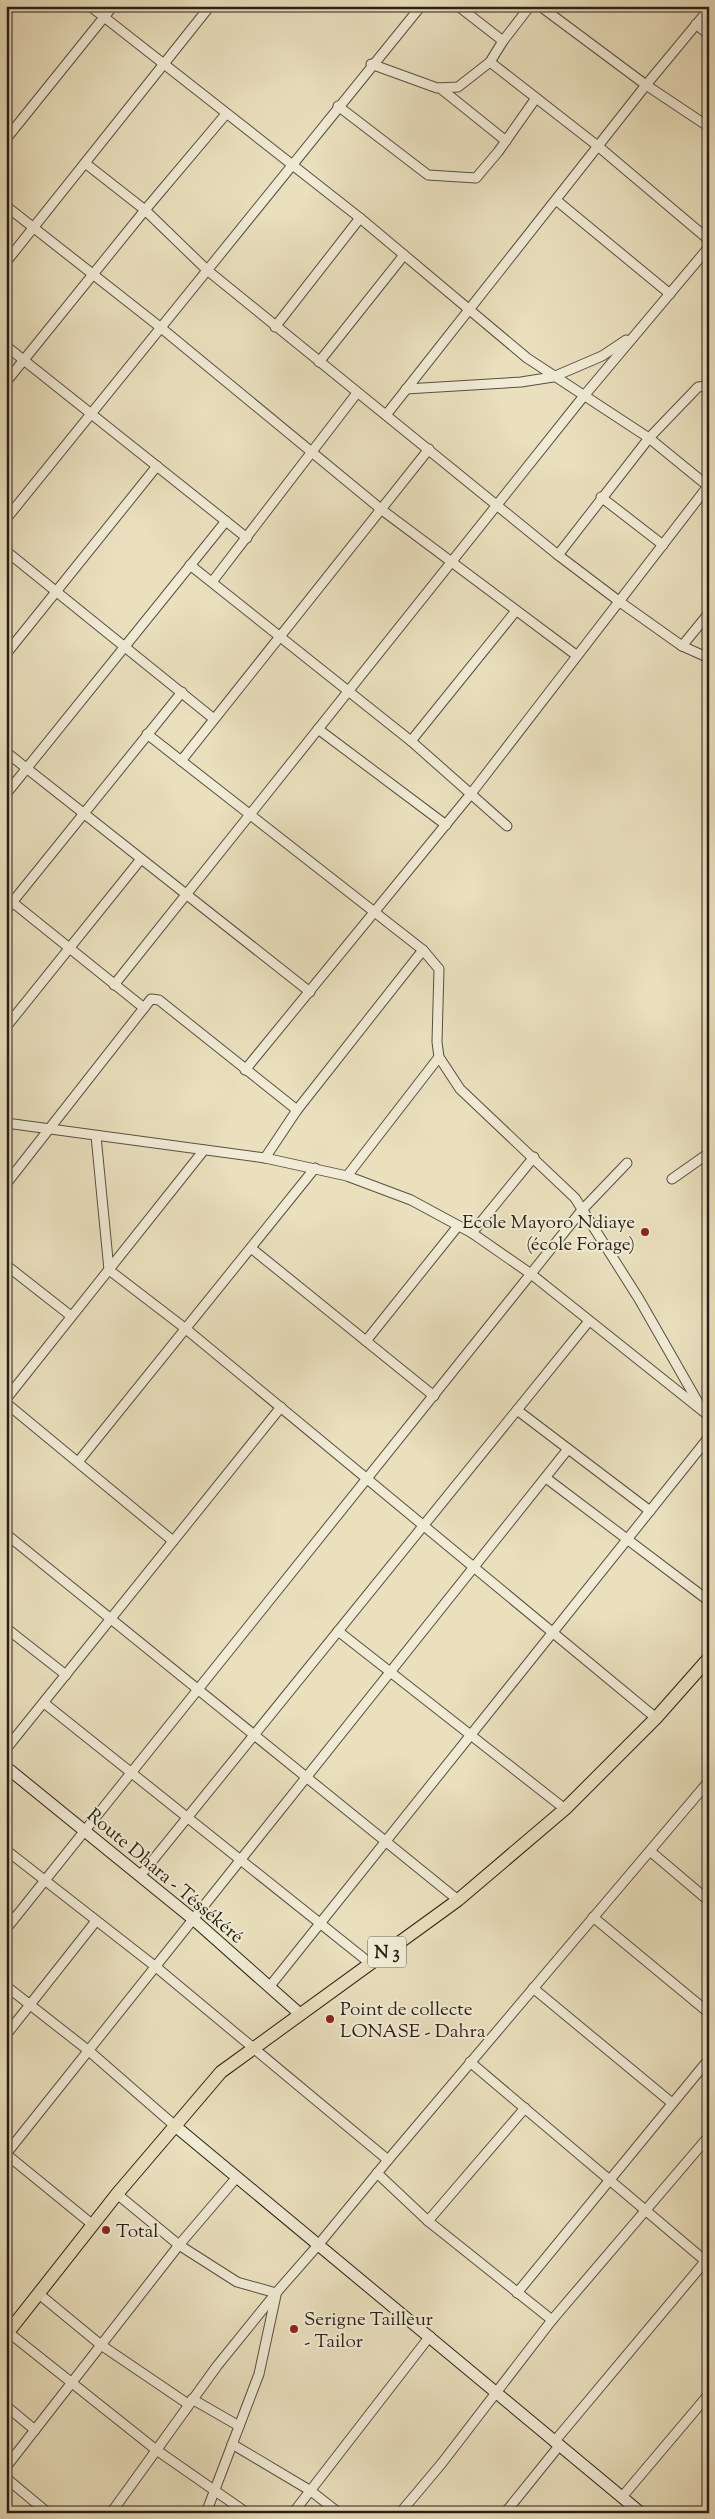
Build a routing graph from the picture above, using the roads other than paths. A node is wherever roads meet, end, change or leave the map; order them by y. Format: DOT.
graph roads {
  1 [pos="90,6"];
  2 [pos="113,6"];
  3 [pos="210,6"];
  4 [pos="421,6"];
  5 [pos="458,6"];
  6 [pos="530,6"];
  7 [pos="540,6"];
  8 [pos="709,9"];
  9 [pos="104,18"];
  10 [pos="696,24"];
  11 [pos="709,35"];
  12 [pos="503,41"];
  13 [pos="490,62"];
  14 [pos="164,64"];
  15 [pos="372,64"];
  16 [pos="646,85"];
  17 [pos="440,88"];
  18 [pos="536,98"];
  19 [pos="338,106"];
  20 [pos="226,114"];
  21 [pos="709,127"];
  22 [pos="6,138"];
  23 [pos="506,141"];
  24 [pos="599,147"];
  25 [pos="85,162"];
  26 [pos="291,164"];
  27 [pos="556,200"];
  28 [pos="6,206"];
  29 [pos="145,210"];
  30 [pos="360,218"];
  31 [pos="33,228"];
  32 [pos="709,240"];
  33 [pos="709,247"];
  34 [pos="404,255"];
  35 [pos="6,262"];
  36 [pos="207,270"];
  37 [pos="93,273"];
  38 [pos="670,294"];
  39 [pos="469,308"];
  40 [pos="160,327"];
  41 [pos="275,327"];
  42 [pos="635,334"];
  43 [pos="6,346"];
  44 [pos="24,360"];
  45 [pos="319,362"];
  46 [pos="553,376"];
  47 [pos="6,382"];
  48 [pos="709,386"];
  49 [pos="406,389"];
  50 [pos="357,393"];
  51 [pos="583,397"];
  52 [pos="91,414"];
  53 [pos="386,415"];
  54 [pos="649,438"];
  55 [pos="430,449"];
  56 [pos="312,451"];
  57 [pos="157,466"];
  58 [pos="708,487"];
  59 [pos="601,497"];
  60 [pos="496,506"];
  61 [pos="382,510"];
  62 [pos="6,519"];
  63 [pos="226,521"];
  64 [pos="247,538"];
  65 [pos="663,545"];
  66 [pos="6,551"];
  67 [pos="558,554"];
  68 [pos="190,564"];
  69 [pos="451,564"];
  70 [pos="212,582"];
  71 [pos="56,592"];
  72 [pos="620,602"];
  73 [pos="515,612"];
  74 [pos="709,613"];
  75 [pos="279,636"];
  76 [pos="125,646"];
  77 [pos="682,646"];
  78 [pos="6,654"];
  79 [pos="576,655"];
  80 [pos="709,658"];
  81 [pos="182,692"];
  82 [pos="348,692"];
  83 [pos="214,719"];
  84 [pos="318,729"];
  85 [pos="147,734"];
  86 [pos="411,742"];
  87 [pos="6,752"];
  88 [pos="181,761"];
  89 [pos="27,768"];
  90 [pos="6,794"];
  91 [pos="470,795"];
  92 [pos="84,814"];
  93 [pos="252,814"];
  94 [pos="446,825"];
  95 [pos="507,826"];
  96 [pos="142,859"];
  97 [pos="186,895"];
  98 [pos="8,903"];
  99 [pos="375,912"];
  100 [pos="70,948"];
  101 [pos="424,950"];
  102 [pos="114,984"];
  103 [pos="310,992"];
  104 [pos="144,1008"];
  105 [pos="6,1027"];
  106 [pos="439,1057"];
  107 [pos="245,1070"];
  108 [pos="297,1110"];
  109 [pos="6,1123"];
  110 [pos="50,1129"];
  111 [pos="96,1136"];
  112 [pos="204,1150"];
  113 [pos="709,1153"];
  114 [pos="534,1157"];
  115 [pos="265,1158"];
  116 [pos="627,1163"];
  117 [pos="315,1168"];
  118 [pos="346,1176"];
  119 [pos="672,1179"];
  120 [pos="6,1184"];
  121 [pos="582,1210"];
  122 [pos="458,1226"];
  123 [pos="472,1233"];
  124 [pos="251,1248"];
  125 [pos="6,1265"];
  126 [pos="109,1270"];
  127 [pos="531,1274"];
  128 [pos="71,1316"];
  129 [pos="589,1321"];
  130 [pos="186,1329"];
  131 [pos="366,1341"];
  132 [pos="434,1396"];
  133 [pos="6,1399"];
  134 [pos="6,1403"];
  135 [pos="280,1408"];
  136 [pos="517,1410"];
  137 [pos="706,1414"];
  138 [pos="709,1437"];
  139 [pos="568,1449"];
  140 [pos="78,1462"];
  141 [pos="546,1478"];
  142 [pos="367,1479"];
  143 [pos="650,1511"];
  144 [pos="423,1526"];
  145 [pos="6,1534"];
  146 [pos="626,1540"];
  147 [pos="173,1541"];
  148 [pos="474,1568"];
  149 [pos="709,1601"];
  150 [pos="111,1619"];
  151 [pos="6,1628"];
  152 [pos="338,1631"];
  153 [pos="552,1633"];
  154 [pos="709,1658"];
  155 [pos="392,1673"];
  156 [pos="66,1675"];
  157 [pos="198,1689"];
  158 [pos="44,1703"];
  159 [pos="656,1718"];
  160 [pos="254,1735"];
  161 [pos="471,1735"];
  162 [pos="6,1749"];
  163 [pos="6,1767"];
  164 [pos="132,1772"];
  165 [pos="307,1778"];
  166 [pos="709,1780"];
  167 [pos="565,1809"];
  168 [pos="188,1817"];
  169 [pos="84,1831"];
  170 [pos="386,1841"];
  171 [pos="6,1850"];
  172 [pos="650,1851"];
  173 [pos="241,1859"];
  174 [pos="140,1876"];
  175 [pos="45,1881"];
  176 [pos="458,1900"];
  177 [pos="709,1900"];
  178 [pos="593,1917"];
  179 [pos="193,1919"];
  180 [pos="96,1921"];
  181 [pos="320,1924"];
  182 [pos="6,1929"];
  183 [pos="371,1964"];
  184 [pos="156,1967"];
  185 [pos="6,1986"];
  186 [pos="270,1986"];
  187 [pos="533,1988"];
  188 [pos="30,2005"];
  189 [pos="709,2013"];
  190 [pos="300,2014"];
  191 [pos="6,2035"];
  192 [pos="252,2048"];
  193 [pos="88,2051"];
  194 [pos="709,2059"];
  195 [pos="470,2062"];
  196 [pos="672,2103"];
  197 [pos="525,2108"];
  198 [pos="174,2125"];
  199 [pos="709,2136"];
  200 [pos="388,2160"];
  201 [pos="377,2173"];
  202 [pos="237,2177"];
  203 [pos="610,2180"];
  204 [pos="117,2194"];
  205 [pos="647,2211"];
  206 [pos="428,2221"];
  207 [pos="93,2225"];
  208 [pos="319,2244"];
  209 [pos="179,2245"];
  210 [pos="708,2261"];
  211 [pos="276,2293"];
  212 [pos="517,2293"];
  213 [pos="39,2294"];
  214 [pos="552,2320"];
  215 [pos="8,2328"];
  216 [pos="430,2336"];
  217 [pos="101,2346"];
  218 [pos="72,2383"];
  219 [pos="496,2394"];
  220 [pos="709,2394"];
  221 [pos="190,2401"];
  222 [pos="6,2406"];
  223 [pos="239,2426"];
  224 [pos="36,2430"];
  225 [pos="232,2444"];
  226 [pos="557,2444"];
  227 [pos="155,2449"];
  228 [pos="6,2467"];
  229 [pos="6,2478"];
  230 [pos="214,2490"];
  231 [pos="311,2490"];
  232 [pos="622,2497"];
  233 [pos="48,2513"];
  234 [pos="111,2513"];
  235 [pos="206,2513"];
  236 [pos="247,2513"];
  237 [pos="294,2513"];
  238 [pos="339,2513"];
  239 [pos="400,2513"];
  240 [pos="505,2513"];
  241 [pos="641,2513"];
  1 -- 9 [label="street"];
  2 -- 9 [label="street"];
  3 -- 14 [label="street"];
  4 -- 15 [label="street"];
  5 -- 12 [label="street"];
  6 -- 12 [label="street"];
  7 -- 16 [label="street"];
  8 -- 10 [label="street"];
  9 -- 14 [label="street"];
  9 -- 22 [label="street"];
  10 -- 11 [label="street"];
  10 -- 16 [label="street"];
  12 -- 13 [label="street"];
  13 -- 17 [label="street"];
  13 -- 18 [label="street"];
  14 -- 20 [label="street"];
  14 -- 25 [label="street"];
  15 -- 17 [label="street"];
  15 -- 19 [label="street"];
  16 -- 21 [label="street"];
  16 -- 24 [label="street"];
  17 -- 23 [label="street"];
  18 -- 23 [label="street"];
  18 -- 24 [label="street"];
  19 -- 23 [label="street"];
  19 -- 26 [label="street"];
  20 -- 26 [label="street"];
  20 -- 29 [label="street"];
  24 -- 27 [label="street"];
  24 -- 32 [label="street"];
  25 -- 29 [label="street"];
  25 -- 31 [label="street"];
  26 -- 30 [label="street"];
  26 -- 36 [label="street"];
  27 -- 38 [label="street"];
  27 -- 39 [label="street"];
  28 -- 31 [label="street"];
  29 -- 36 [label="street"];
  29 -- 37 [label="street"];
  30 -- 34 [label="street"];
  30 -- 41 [label="street"];
  31 -- 35 [label="street"];
  31 -- 37 [label="street"];
  33 -- 38 [label="street"];
  34 -- 39 [label="street"];
  34 -- 45 [label="street"];
  36 -- 40 [label="street"];
  36 -- 41 [label="street"];
  37 -- 40 [label="street"];
  37 -- 44 [label="street"];
  38 -- 42 [label="street"];
  39 -- 46 [label="street"];
  39 -- 49 [label="street"];
  40 -- 52 [label="street"];
  40 -- 56 [label="street"];
  41 -- 45 [label="street"];
  42 -- 46 [label="street"];
  42 -- 51 [label="street"];
  43 -- 44 [label="street"];
  44 -- 47 [label="street"];
  44 -- 52 [label="street"];
  45 -- 50 [label="street"];
  46 -- 49 [label="street"];
  46 -- 51 [label="street"];
  48 -- 54 [label="street"];
  49 -- 53 [label="street"];
  50 -- 53 [label="street"];
  50 -- 56 [label="street"];
  51 -- 54 [label="street"];
  51 -- 60 [label="street"];
  52 -- 57 [label="street"];
  52 -- 62 [label="street"];
  53 -- 55 [label="street"];
  54 -- 58 [label="street"];
  54 -- 59 [label="street"];
  55 -- 60 [label="street"];
  55 -- 61 [label="street"];
  56 -- 61 [label="street"];
  56 -- 64 [label="street"];
  57 -- 63 [label="street"];
  57 -- 71 [label="street"];
  58 -- 65 [label="street"];
  59 -- 65 [label="street"];
  59 -- 67 [label="street"];
  60 -- 67 [label="street"];
  60 -- 69 [label="street"];
  61 -- 69 [label="street"];
  61 -- 75 [label="street"];
  63 -- 64 [label="street"];
  63 -- 68 [label="street"];
  64 -- 70 [label="street"];
  65 -- 72 [label="street"];
  66 -- 71 [label="street"];
  67 -- 72 [label="street"];
  68 -- 70 [label="street"];
  68 -- 76 [label="street"];
  69 -- 73 [label="street"];
  69 -- 82 [label="street"];
  70 -- 75 [label="street"];
  71 -- 76 [label="street"];
  71 -- 78 [label="street"];
  72 -- 77 [label="street"];
  72 -- 79 [label="street"];
  73 -- 79 [label="street"];
  73 -- 86 [label="street"];
  74 -- 77 [label="street"];
  75 -- 82 [label="street"];
  75 -- 83 [label="street"];
  76 -- 81 [label="street"];
  76 -- 89 [label="street"];
  77 -- 80 [label="street"];
  79 -- 91 [label="street"];
  81 -- 83 [label="street"];
  81 -- 85 [label="street"];
  82 -- 84 [label="street"];
  82 -- 86 [label="street"];
  83 -- 88 [label="street"];
  84 -- 93 [label="street"];
  84 -- 94 [label="street"];
  85 -- 88 [label="street"];
  85 -- 92 [label="street"];
  86 -- 91 [label="street"];
  87 -- 89 [label="street"];
  88 -- 93 [label="street"];
  89 -- 90 [label="street"];
  89 -- 92 [label="street"];
  91 -- 94 [label="street"];
  91 -- 95 [label="street"];
  92 -- 96 [label="street"];
  92 -- 98 [label="street"];
  93 -- 97 [label="street"];
  93 -- 99 [label="street"];
  94 -- 99 [label="street"];
  96 -- 97 [label="street"];
  96 -- 100 [label="street"];
  97 -- 102 [label="street"];
  97 -- 103 [label="street"];
  98 -- 100 [label="street"];
  99 -- 101 [label="street"];
  99 -- 103 [label="street"];
  100 -- 102 [label="street"];
  100 -- 105 [label="street"];
  101 -- 106 [label="street"];
  101 -- 108 [label="street"];
  102 -- 104 [label="street"];
  103 -- 107 [label="street"];
  104 -- 107 [label="street"];
  104 -- 110 [label="street"];
  106 -- 114 [label="street"];
  106 -- 118 [label="street"];
  107 -- 108 [label="street"];
  108 -- 115 [label="street"];
  109 -- 110 [label="street"];
  110 -- 111 [label="street"];
  110 -- 120 [label="street"];
  111 -- 112 [label="street"];
  111 -- 126 [label="street"];
  112 -- 115 [label="street"];
  112 -- 126 [label="street"];
  113 -- 119 [label="street"];
  114 -- 121 [label="street"];
  114 -- 123 [label="street"];
  115 -- 117 [label="street"];
  116 -- 121 [label="street"];
  117 -- 118 [label="street"];
  117 -- 124 [label="street"];
  118 -- 122 [label="street"];
  121 -- 127 [label="street"];
  121 -- 137 [label="street"];
  122 -- 123 [label="street"];
  122 -- 131 [label="street"];
  123 -- 127 [label="street"];
  124 -- 130 [label="street"];
  124 -- 131 [label="street"];
  125 -- 128 [label="street"];
  126 -- 128 [label="street"];
  126 -- 130 [label="street"];
  127 -- 129 [label="street"];
  127 -- 132 [label="street"];
  128 -- 133 [label="street"];
  129 -- 136 [label="street"];
  129 -- 137 [label="street"];
  130 -- 135 [label="street"];
  130 -- 140 [label="street"];
  131 -- 132 [label="street"];
  132 -- 142 [label="street"];
  134 -- 140 [label="street"];
  135 -- 142 [label="street"];
  135 -- 147 [label="street"];
  136 -- 139 [label="street"];
  136 -- 144 [label="street"];
  138 -- 143 [label="street"];
  139 -- 141 [label="street"];
  139 -- 143 [label="street"];
  140 -- 147 [label="street"];
  141 -- 146 [label="street"];
  141 -- 148 [label="street"];
  142 -- 144 [label="street"];
  142 -- 157 [label="street"];
  143 -- 146 [label="street"];
  144 -- 148 [label="street"];
  144 -- 152 [label="street"];
  145 -- 150 [label="street"];
  146 -- 149 [label="street"];
  146 -- 153 [label="street"];
  147 -- 150 [label="street"];
  148 -- 153 [label="street"];
  148 -- 155 [label="street"];
  150 -- 156 [label="street"];
  150 -- 157 [label="street"];
  151 -- 156 [label="street"];
  152 -- 155 [label="street"];
  152 -- 160 [label="street"];
  153 -- 159 [label="street"];
  153 -- 161 [label="street"];
  154 -- 159 [label="main road, N 3"];
  155 -- 161 [label="street"];
  155 -- 165 [label="street"];
  156 -- 158 [label="street"];
  157 -- 160 [label="street"];
  157 -- 164 [label="street"];
  158 -- 162 [label="street"];
  158 -- 164 [label="street"];
  159 -- 167 [label="main road, N 3"];
  160 -- 165 [label="street"];
  160 -- 168 [label="street"];
  161 -- 167 [label="street"];
  161 -- 170 [label="street"];
  163 -- 169 [label="street, Route Dhara - Téssékéré"];
  164 -- 168 [label="street"];
  164 -- 169 [label="street"];
  165 -- 170 [label="street"];
  165 -- 173 [label="street"];
  166 -- 172 [label="street"];
  167 -- 176 [label="main road, N 3"];
  168 -- 173 [label="street"];
  168 -- 174 [label="street"];
  169 -- 174 [label="street, Route Dhara - Téssékéré"];
  169 -- 175 [label="street"];
  170 -- 176 [label="street"];
  170 -- 181 [label="street"];
  171 -- 175 [label="street"];
  172 -- 177 [label="street"];
  172 -- 178 [label="street"];
  173 -- 179 [label="street"];
  173 -- 181 [label="street"];
  174 -- 179 [label="street, Route Dhara - Téssékéré"];
  175 -- 180 [label="street"];
  175 -- 182 [label="street"];
  176 -- 183 [label="main road, N 3"];
  178 -- 187 [label="street"];
  178 -- 189 [label="street"];
  179 -- 184 [label="street"];
  179 -- 186 [label="street, Route Dhara - Téssékéré"];
  180 -- 184 [label="street"];
  180 -- 188 [label="street"];
  181 -- 183 [label="street"];
  181 -- 186 [label="street"];
  183 -- 190 [label="main road, N 3"];
  184 -- 192 [label="street"];
  184 -- 193 [label="street"];
  185 -- 188 [label="street"];
  186 -- 190 [label="street, Route Dhara - Téssékéré"];
  187 -- 195 [label="street"];
  187 -- 196 [label="street"];
  188 -- 191 [label="street"];
  188 -- 193 [label="street"];
  190 -- 192 [label="main road, N 3"];
  192 -- 198 [label="main road, N 3"];
  192 -- 200 [label="street"];
  193 -- 198 [label="street"];
  193 -- 207 [label="street"];
  194 -- 196 [label="street"];
  195 -- 197 [label="street"];
  195 -- 200 [label="street"];
  196 -- 203 [label="street"];
  197 -- 203 [label="street"];
  197 -- 206 [label="street"];
  198 -- 202 [label="street"];
  198 -- 204 [label="main road, N 3"];
  199 -- 205 [label="street"];
  200 -- 201 [label="street"];
  201 -- 206 [label="street"];
  201 -- 208 [label="street"];
  202 -- 208 [label="street"];
  202 -- 209 [label="street"];
  203 -- 205 [label="street"];
  203 -- 212 [label="street"];
  204 -- 207 [label="main road, N 3"];
  204 -- 209 [label="street"];
  205 -- 210 [label="street"];
  205 -- 214 [label="street"];
  206 -- 212 [label="street"];
  207 -- 213 [label="main road, N 3"];
  208 -- 211 [label="street"];
  208 -- 216 [label="street"];
  209 -- 211 [label="street"];
  209 -- 217 [label="street"];
  210 -- 226 [label="street"];
  211 -- 221 [label="street"];
  211 -- 223 [label="street"];
  212 -- 214 [label="street"];
  213 -- 215 [label="main road, N 3"];
  213 -- 217 [label="street"];
  214 -- 219 [label="street"];
  215 -- 218 [label="street"];
  216 -- 219 [label="street"];
  216 -- 231 [label="street"];
  217 -- 218 [label="street"];
  217 -- 221 [label="street"];
  218 -- 224 [label="street"];
  218 -- 227 [label="street"];
  219 -- 226 [label="street"];
  219 -- 239 [label="street"];
  220 -- 232 [label="street"];
  221 -- 223 [label="street"];
  221 -- 227 [label="street"];
  222 -- 224 [label="street"];
  223 -- 225 [label="street"];
  224 -- 228 [label="street"];
  225 -- 230 [label="street"];
  225 -- 231 [label="street"];
  226 -- 232 [label="street"];
  226 -- 240 [label="street"];
  227 -- 230 [label="street"];
  227 -- 234 [label="street"];
  229 -- 233 [label="street"];
  230 -- 235 [label="street"];
  230 -- 236 [label="street"];
  231 -- 237 [label="street"];
  231 -- 238 [label="street"];
  232 -- 241 [label="street"];
}
